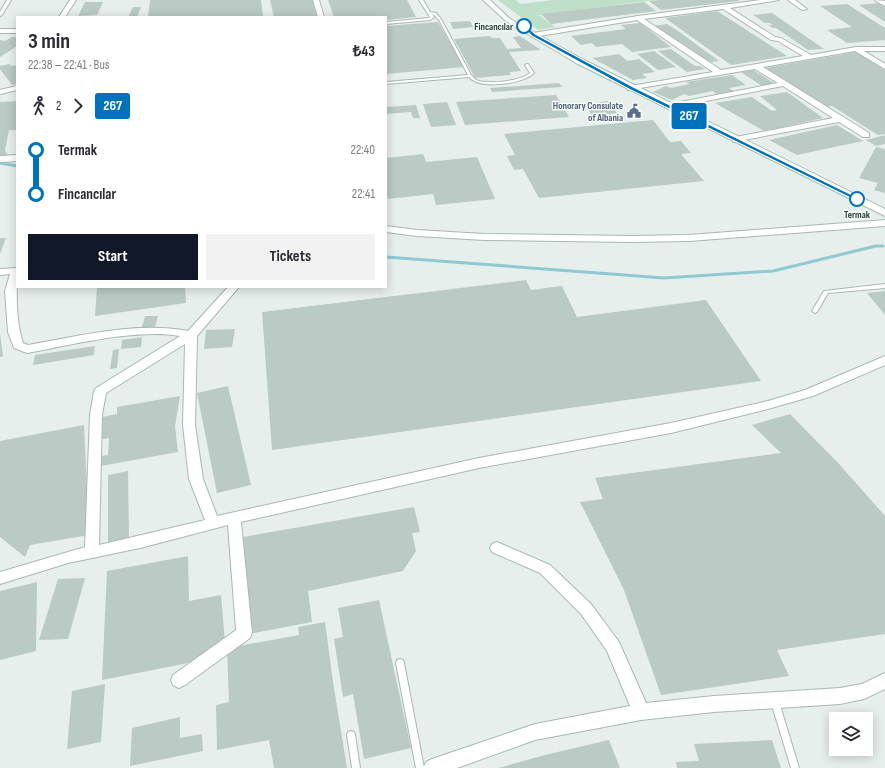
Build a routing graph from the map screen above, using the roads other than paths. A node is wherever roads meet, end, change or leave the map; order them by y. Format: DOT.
graph roads {
  1 [pos="9,0"];
  2 [pos="73,0"];
  3 [pos="316,0"];
  4 [pos="421,0"];
  5 [pos="486,0"];
  6 [pos="495,0"];
  7 [pos="776,0"];
  8 [pos="791,0"];
  9 [pos="878,0"];
  10 [pos="885,4"];
  11 [pos="723,6"];
  12 [pos="804,9"];
  13 [pos="428,12"];
  14 [pos="0,15"];
  15 [pos="63,16"];
  16 [pos="321,16"];
  17 [pos="638,18"];
  18 [pos="387,23"];
  19 [pos="0,31"];
  20 [pos="16,31"];
  21 [pos="533,35"];
  22 [pos="856,49"];
  23 [pos="885,49"];
  24 [pos="810,57"];
  25 [pos="527,65"];
  26 [pos="756,66"];
  27 [pos="885,67"];
  28 [pos="719,72"];
  29 [pos="470,76"];
  30 [pos="387,83"];
  31 [pos="784,84"];
  32 [pos="16,88"];
  33 [pos="631,88"];
  34 [pos="0,92"];
  35 [pos="670,106"];
  36 [pos="840,119"];
  37 [pos="866,135"];
  38 [pos="736,140"];
  39 [pos="16,158"];
  40 [pos="0,159"];
  41 [pos="885,213"];
  42 [pos="885,223"];
  43 [pos="387,229"];
  44 [pos="16,270"];
  45 [pos="0,272"];
  46 [pos="16,273"];
  47 [pos="885,286"];
  48 [pos="233,288"];
  49 [pos="815,311"];
  50 [pos="191,335"];
  51 [pos="885,360"];
  52 [pos="234,518"];
  53 [pos="213,523"];
  54 [pos="497,548"];
  55 [pos="92,552"];
  56 [pos="0,578"];
  57 [pos="400,663"];
  58 [pos="180,680"];
  59 [pos="885,681"];
  60 [pos="775,700"];
  61 [pos="641,712"];
  62 [pos="351,735"];
  63 [pos="356,768"];
  64 [pos="420,768"];
  65 [pos="432,768"];
  66 [pos="795,768"];
  1 -- 14 [label="lane"];
  2 -- 15 [label="street"];
  3 -- 16 [label="street"];
  4 -- 13 [label="lane"];
  5 -- 21 [label="street"];
  6 -- 21 [label="street"];
  7 -- 11 [label="street"];
  8 -- 12 [label="street"];
  9 -- 10 [label="street"];
  11 -- 17 [label="street"];
  11 -- 24 [label="street"];
  13 -- 18 [label="lane"];
  13 -- 29 [label="lane"];
  17 -- 21 [label="street"];
  17 -- 28 [label="street"];
  19 -- 20 [label="street"];
  21 -- 33 [label="street"];
  22 -- 23 [label="street"];
  22 -- 24 [label="street"];
  22 -- 27 [label="street"];
  24 -- 26 [label="street"];
  25 -- 29 [label="lane"];
  26 -- 28 [label="street"];
  26 -- 31 [label="street"];
  28 -- 33 [label="street"];
  29 -- 30 [label="lane"];
  31 -- 35 [label="street"];
  31 -- 36 [label="street"];
  32 -- 34 [label="street"];
  33 -- 35 [label="street"];
  35 -- 38 [label="street"];
  36 -- 37 [label="street"];
  36 -- 38 [label="street"];
  38 -- 41 [label="street"];
  39 -- 40 [label="street"];
  42 -- 43 [label="street"];
  44 -- 45 [label="street"];
  46 -- 50 [label="street"];
  47 -- 49 [label="lane"];
  48 -- 50 [label="street"];
  50 -- 53 [label="street"];
  50 -- 55 [label="street"];
  51 -- 52 [label="street"];
  52 -- 53 [label="street"];
  52 -- 58 [label="street"];
  53 -- 55 [label="street"];
  54 -- 61 [label="street"];
  55 -- 56 [label="street"];
  57 -- 64 [label="lane"];
  59 -- 60 [label="street"];
  60 -- 61 [label="street"];
  60 -- 66 [label="lane"];
  61 -- 65 [label="street"];
  62 -- 63 [label="lane"];
}
